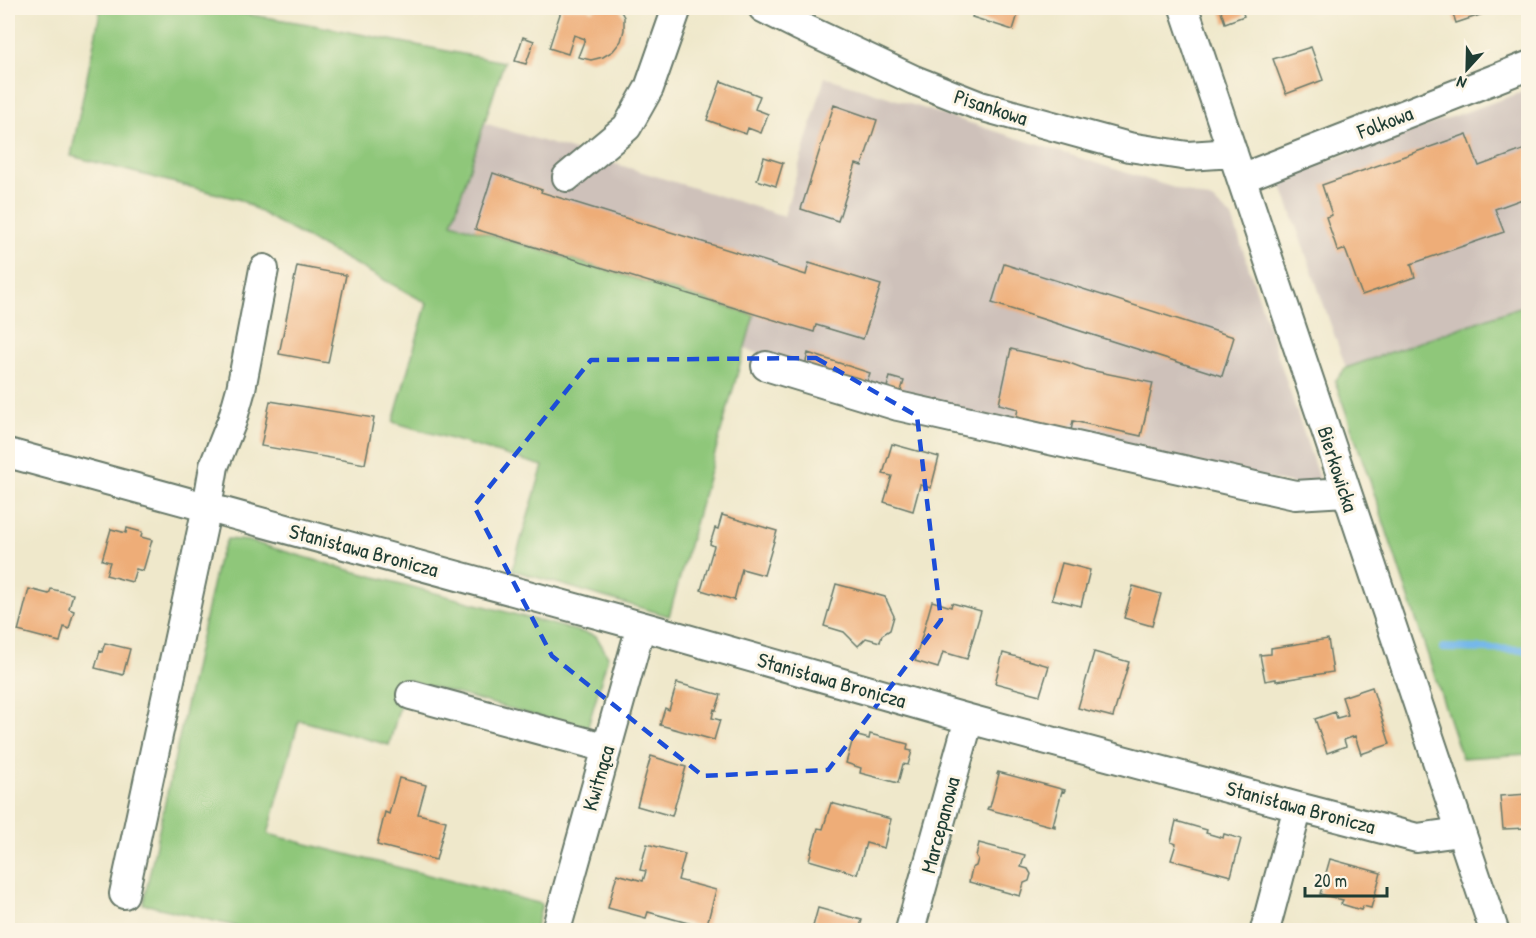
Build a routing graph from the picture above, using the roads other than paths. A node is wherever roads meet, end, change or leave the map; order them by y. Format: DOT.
graph roads {
  1 [pos="677,8"];
  2 [pos="763,8"];
  3 [pos="1184,8"];
  4 [pos="1528,66"];
  5 [pos="1237,166"];
  6 [pos="567,177"];
  7 [pos="264,269"];
  8 [pos="766,366"];
  9 [pos="8,453"];
  10 [pos="1346,492"];
  11 [pos="207,507"];
  12 [pos="641,626"];
  13 [pos="411,695"];
  14 [pos="969,719"];
  15 [pos="607,748"];
  16 [pos="1298,807"];
  17 [pos="1460,832"];
  18 [pos="124,894"];
  19 [pos="556,930"];
  20 [pos="910,930"];
  21 [pos="1265,930"];
  22 [pos="1494,930"];
  1 -- 6 [label="street"];
  2 -- 5 [label="street, Pisankowa"];
  3 -- 5 [label="street, Bierkowicka"];
  4 -- 5 [label="street, Folkowa"];
  5 -- 10 [label="street, Bierkowicka"];
  7 -- 11 [label="street"];
  8 -- 10 [label="street"];
  9 -- 11 [label="street, Stanisława Bronicza"];
  10 -- 17 [label="street, Bierkowicka"];
  11 -- 12 [label="street, Stanisława Bronicza"];
  11 -- 18 [label="street"];
  12 -- 14 [label="street, Stanisława Bronicza"];
  12 -- 15 [label="street, Kwitnąca"];
  13 -- 15 [label="street"];
  14 -- 16 [label="street, Stanisława Bronicza"];
  14 -- 20 [label="street, Marcepanowa"];
  15 -- 19 [label="street, Kwitnąca"];
  16 -- 17 [label="street, Stanisława Bronicza"];
  16 -- 21 [label="street"];
  17 -- 22 [label="street, Bierkowicka"];
}
